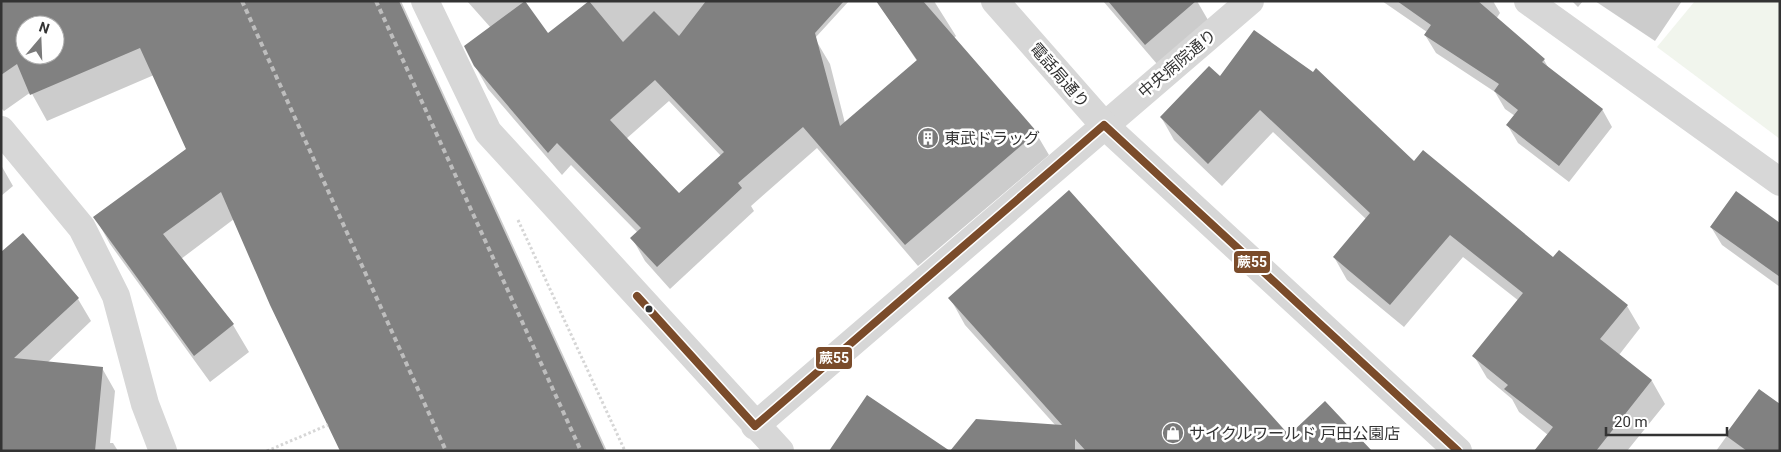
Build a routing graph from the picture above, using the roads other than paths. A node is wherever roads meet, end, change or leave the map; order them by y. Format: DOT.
graph roads {
  1 [pos="425,1"];
  2 [pos="995,1"];
  3 [pos="1250,1"];
  4 [pos="1528,1"];
  5 [pos="1104,125"];
  6 [pos="1,130"];
  7 [pos="1780,182"];
  8 [pos="755,426"];
  9 [pos="163,451"];
  10 [pos="780,451"];
  11 [pos="1458,451"];
  1 -- 8 [label="street"];
  2 -- 5 [label="street, 電話局通り"];
  3 -- 5 [label="street, 中央病院通り"];
  4 -- 7 [label="street"];
  5 -- 8 [label="street, 中央病院通り"];
  5 -- 11 [label="street, 電話局通り"];
  6 -- 9 [label="street"];
  8 -- 10 [label="street"];
}
